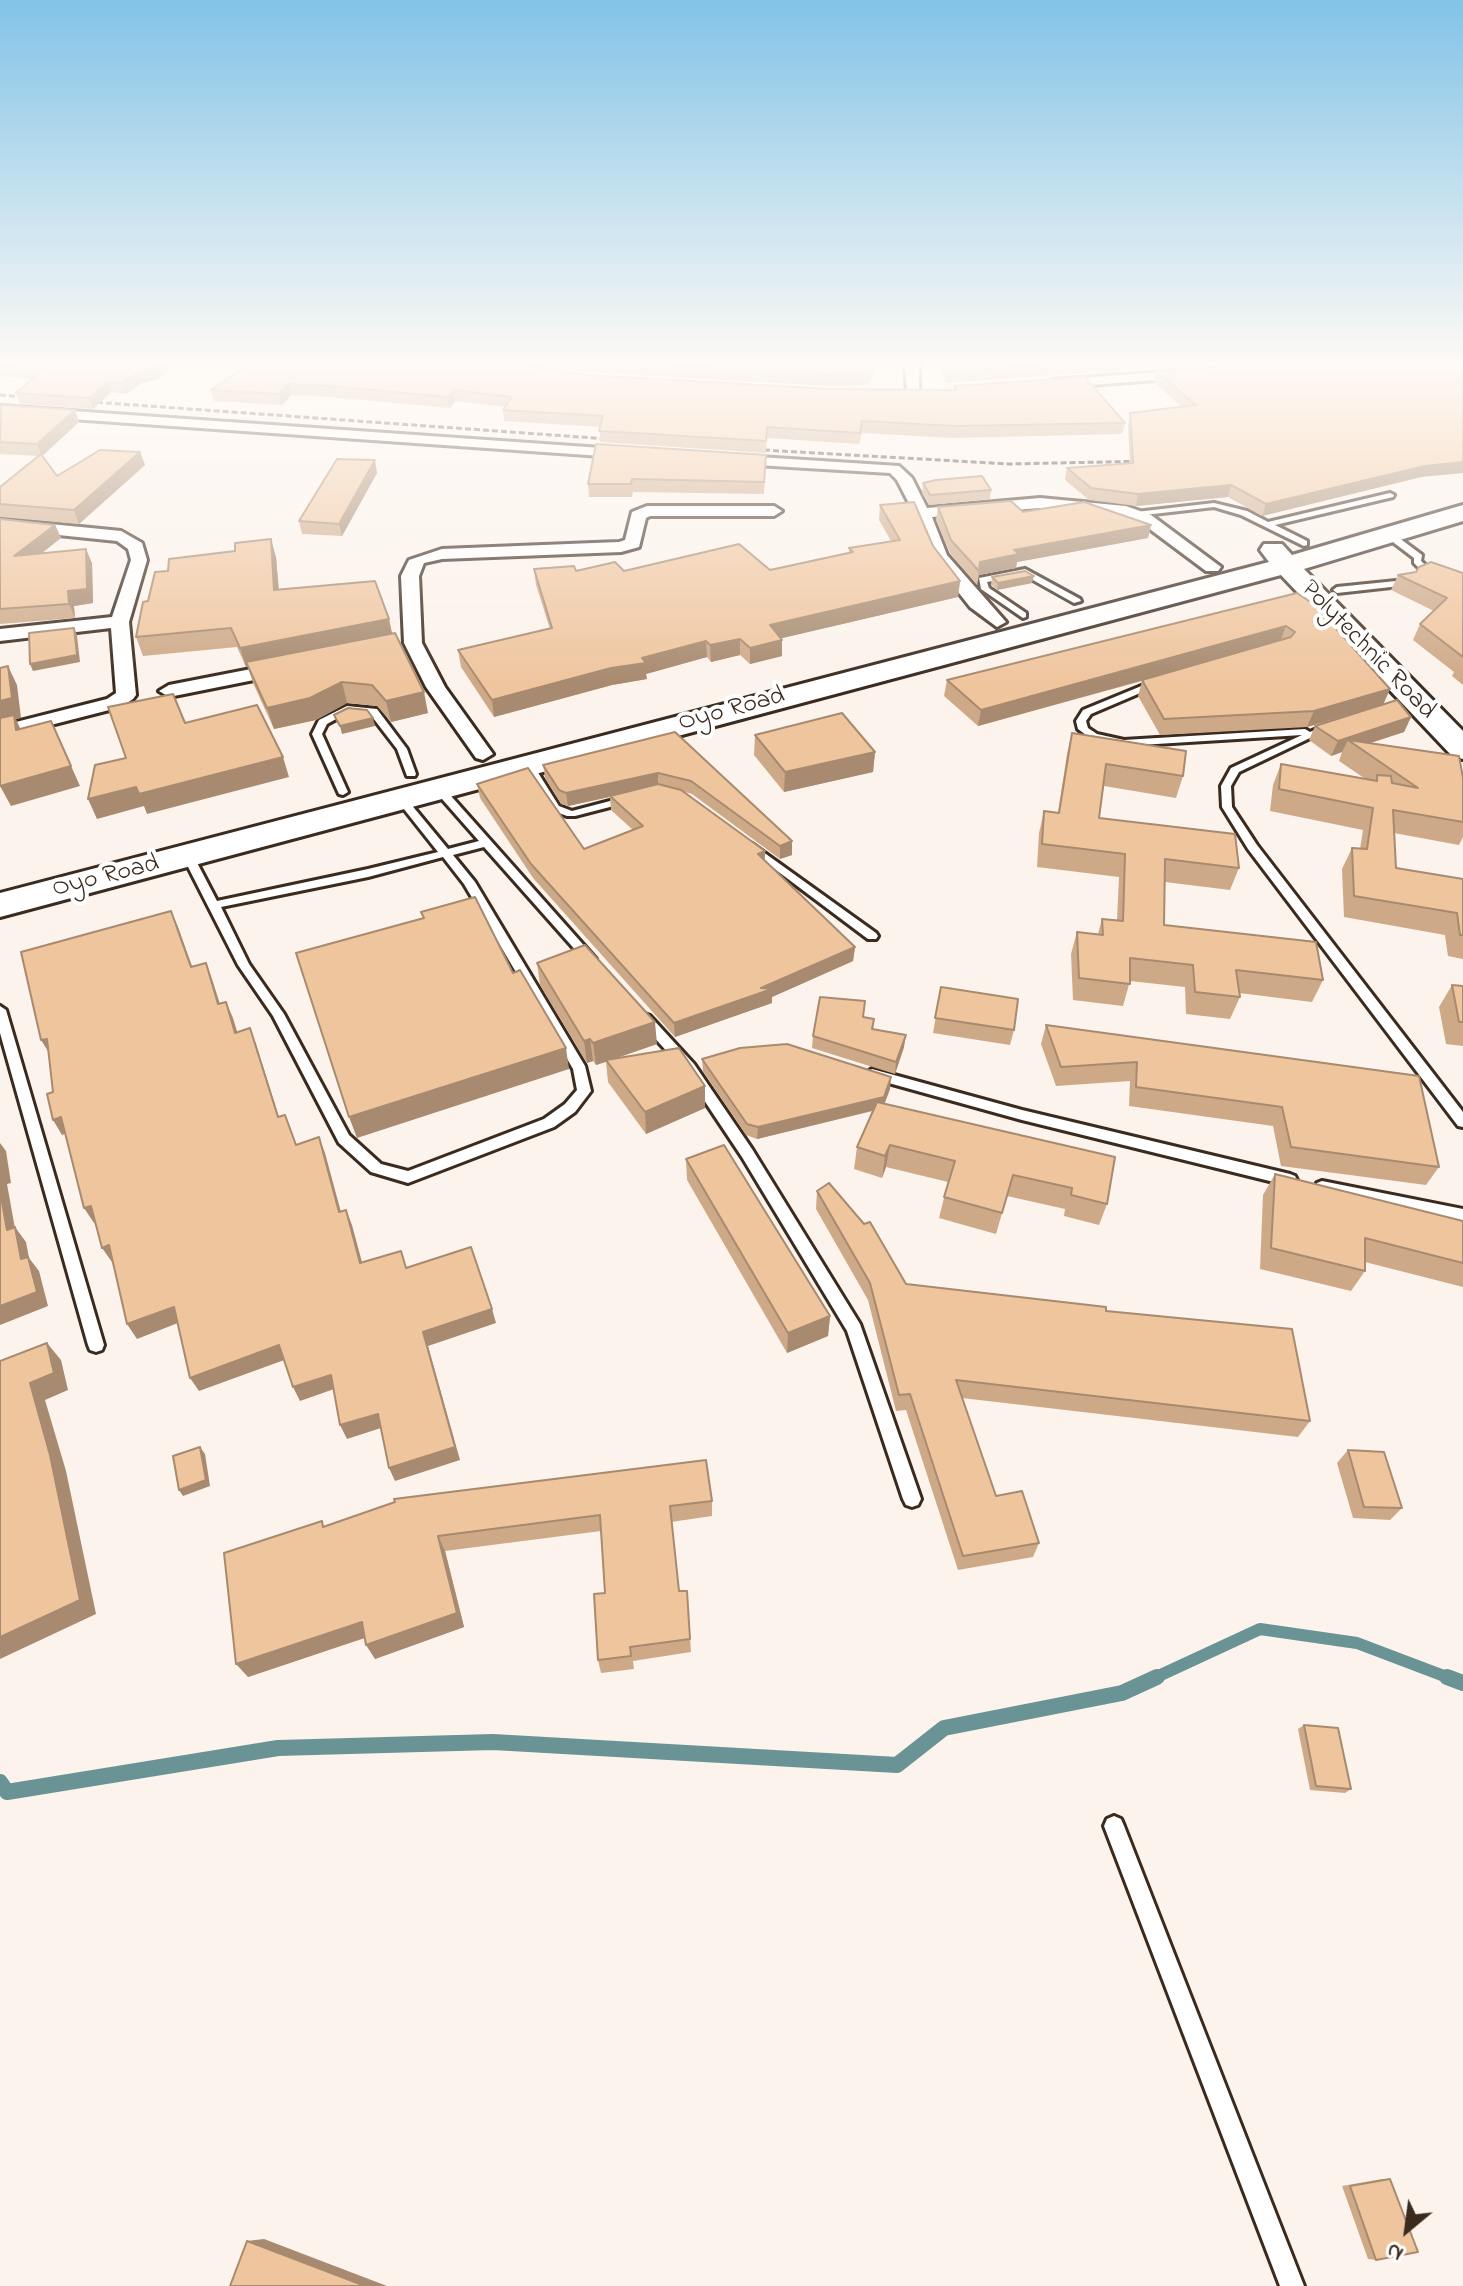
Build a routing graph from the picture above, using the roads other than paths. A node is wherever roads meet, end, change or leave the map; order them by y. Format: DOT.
graph roads {
  1 [pos="895,470"];
  2 [pos="1390,495"];
  3 [pos="1463,498"];
  4 [pos="774,511"];
  5 [pos="922,513"];
  6 [pos="1463,513"];
  7 [pos="1136,514"];
  8 [pos="0,524"];
  9 [pos="1388,534"];
  10 [pos="1289,548"];
  11 [pos="1218,574"];
  12 [pos="1431,575"];
  13 [pos="1406,583"];
  14 [pos="1325,593"];
  15 [pos="1077,601"];
  16 [pos="1010,618"];
  17 [pos="120,622"];
  18 [pos="0,635"];
  19 [pos="309,664"];
  20 [pos="1163,681"];
  21 [pos="169,691"];
  22 [pos="1433,710"];
  23 [pos="1342,722"];
  24 [pos="1313,731"];
  25 [pos="0,732"];
  26 [pos="1463,749"];
  27 [pos="483,754"];
  28 [pos="528,765"];
  29 [pos="418,789"];
  30 [pos="343,792"];
  31 [pos="644,795"];
  32 [pos="736,835"];
  33 [pos="486,843"];
  34 [pos="446,854"];
  35 [pos="189,857"];
  36 [pos="0,881"];
  37 [pos="0,905"];
  38 [pos="214,905"];
  39 [pos="872,936"];
  40 [pos="603,972"];
  41 [pos="635,1008"];
  42 [pos="0,1010"];
  43 [pos="861,1071"];
  44 [pos="1463,1122"];
  45 [pos="1463,1215"];
  46 [pos="96,1345"];
  47 [pos="912,1499"];
  48 [pos="1114,1826"];
  49 [pos="1292,2286"];
  1 -- 5 [label="street"];
  2 -- 10 [label="lane"];
  3 -- 10 [label="main road, Oyo Road"];
  4 -- 27 [label="street"];
  5 -- 7 [label="street"];
  5 -- 16 [label="street"];
  6 -- 9 [label="main road, Oyo Road"];
  7 -- 10 [label="lane"];
  7 -- 11 [label="street"];
  8 -- 17 [label="street"];
  9 -- 10 [label="main road, Oyo Road"];
  9 -- 12 [label="lane"];
  10 -- 11 [label="main road, Oyo Road"];
  10 -- 14 [label="main road, Polytechnic Road"];
  11 -- 14 [label="main road"];
  11 -- 15 [label="main road, Oyo Road"];
  11 -- 28 [label="main road, Oyo Road"];
  13 -- 14 [label="lane"];
  14 -- 22 [label="main road, Polytechnic Road"];
  14 -- 22 [label="main road, Polytechnic Road"];
  15 -- 16 [label="main road, Oyo Road"];
  15 -- 16 [label="lane"];
  16 -- 27 [label="main road, Oyo Road"];
  17 -- 18 [label="street"];
  17 -- 25 [label="street"];
  19 -- 21 [label="street"];
  20 -- 24 [label="lane"];
  22 -- 26 [label="main road, Polytechnic Road"];
  23 -- 24 [label="lane"];
  24 -- 44 [label="lane"];
  27 -- 29 [label="main road, Oyo Road"];
  28 -- 29 [label="main road, Oyo Road"];
  28 -- 31 [label="lane"];
  29 -- 30 [label="main road, Oyo Road"];
  29 -- 30 [label="lane"];
  29 -- 33 [label="lane"];
  29 -- 34 [label="lane"];
  29 -- 35 [label="main road, Oyo Road"];
  30 -- 36 [label="main road, Oyo Road"];
  32 -- 39 [label="lane"];
  33 -- 34 [label="lane"];
  33 -- 40 [label="lane"];
  34 -- 38 [label="lane"];
  34 -- 38 [label="lane"];
  35 -- 37 [label="main road, Oyo Road"];
  35 -- 38 [label="lane"];
  41 -- 47 [label="lane"];
  42 -- 46 [label="lane"];
  43 -- 45 [label="lane"];
  48 -- 49 [label="lane"];
}
